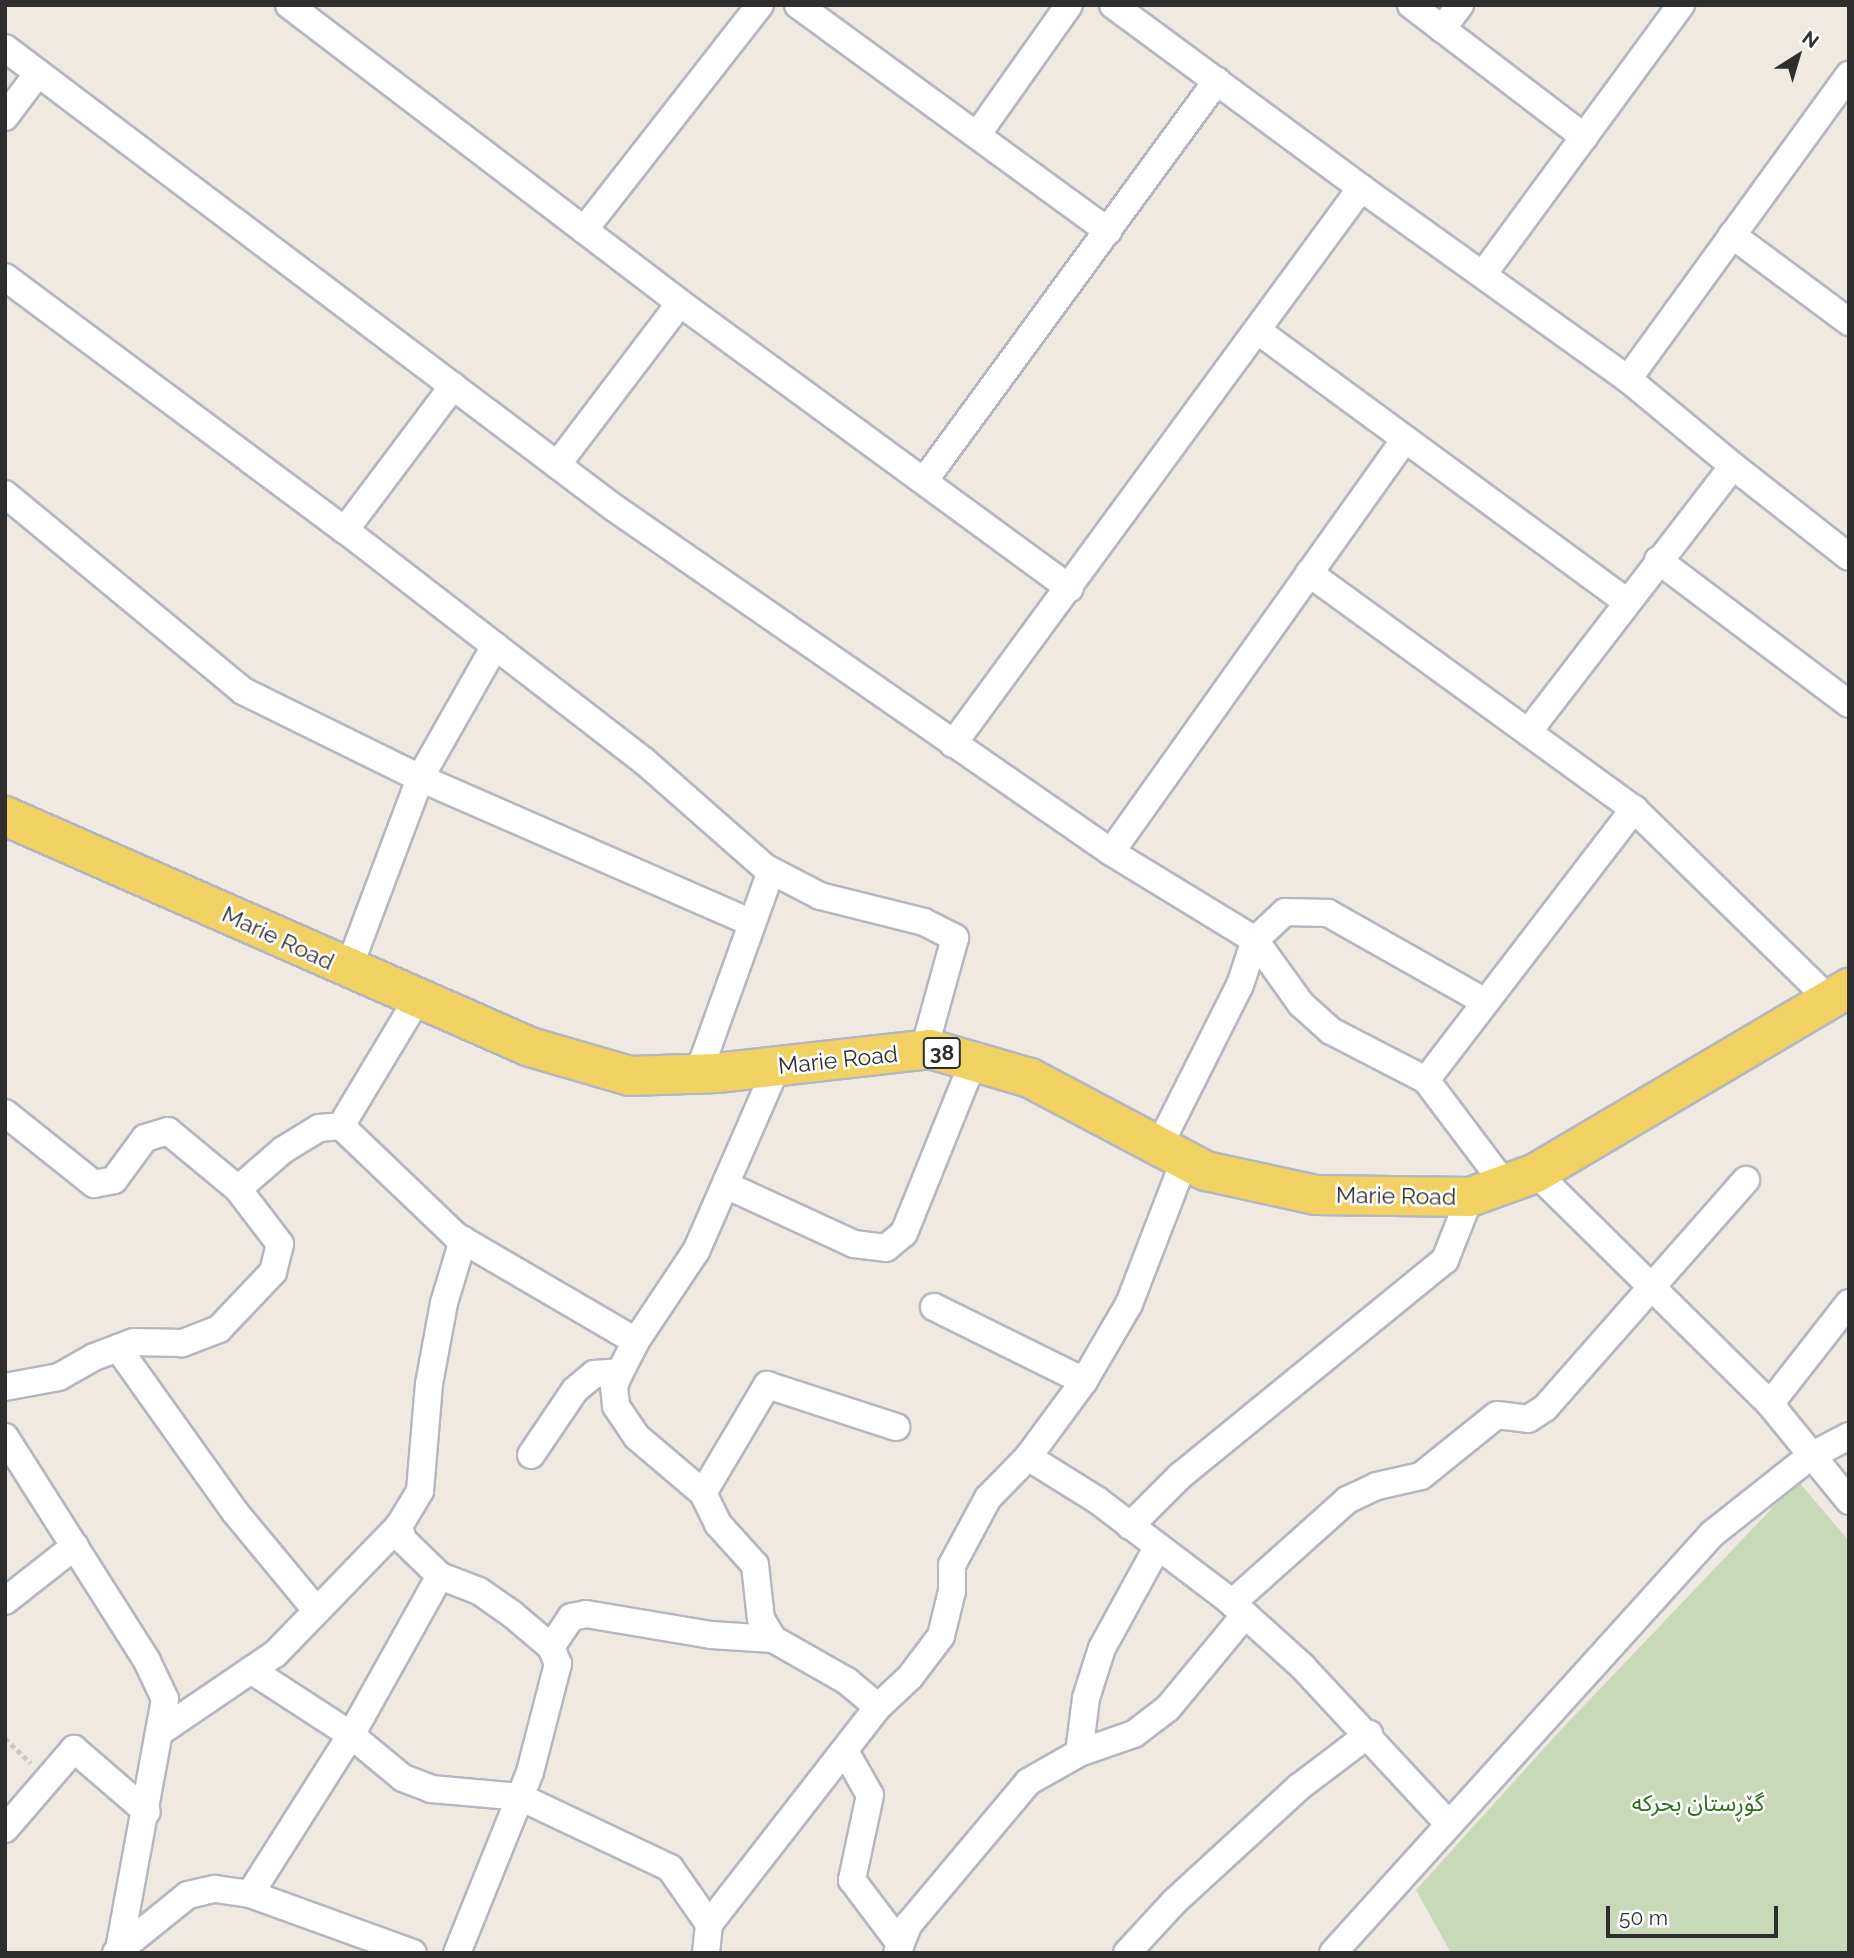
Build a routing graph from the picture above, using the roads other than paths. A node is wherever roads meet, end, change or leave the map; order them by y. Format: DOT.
graph roads {
  1 [pos="289,5"];
  2 [pos="760,5"];
  3 [pos="798,5"];
  4 [pos="1069,5"];
  5 [pos="1113,5"];
  6 [pos="1411,5"];
  7 [pos="1460,5"];
  8 [pos="1681,5"];
  9 [pos="1442,29"];
  10 [pos="5,48"];
  11 [pos="38,73"];
  12 [pos="1849,75"];
  13 [pos="1217,81"];
  14 [pos="5,117"];
  15 [pos="976,135"];
  16 [pos="1584,137"];
  17 [pos="1361,188"];
  18 [pos="584,230"];
  19 [pos="1108,231"];
  20 [pos="1732,235"];
  21 [pos="1484,273"];
  22 [pos="5,277"];
  23 [pos="680,303"];
  24 [pos="1849,322"];
  25 [pos="1258,331"];
  26 [pos="1628,379"];
  27 [pos="453,386"];
  28 [pos="1405,439"];
  29 [pos="557,465"];
  30 [pos="1733,466"];
  31 [pos="924,481"];
  32 [pos="5,494"];
  33 [pos="345,530"];
  34 [pos="1849,557"];
  35 [pos="1658,560"];
  36 [pos="1309,573"];
  37 [pos="1070,588"];
  38 [pos="1627,602"];
  39 [pos="495,646"];
  40 [pos="1849,704"];
  41 [pos="1529,732"];
  42 [pos="953,744"];
  43 [pos="420,778"];
  44 [pos="1634,809"];
  45 [pos="5,816"];
  46 [pos="1111,852"];
  47 [pos="771,871"];
  48 [pos="752,923"];
  49 [pos="1255,940"];
  50 [pos="348,970"];
  51 [pos="1839,993"];
  52 [pos="416,1001"];
  53 [pos="1485,1002"];
  54 [pos="924,1050"];
  55 [pos="973,1062"];
  56 [pos="777,1066"];
  57 [pos="698,1074"];
  58 [pos="1426,1080"];
  59 [pos="5,1113"];
  60 [pos="341,1126"];
  61 [pos="1172,1153"];
  62 [pos="1521,1179"];
  63 [pos="1746,1180"];
  64 [pos="728,1186"];
  65 [pos="238,1189"];
  66 [pos="1470,1197"];
  67 [pos="463,1240"];
  68 [pos="1654,1290"];
  69 [pos="1849,1303"];
  70 [pos="934,1307"];
  71 [pos="636,1340"];
  72 [pos="118,1348"];
  73 [pos="620,1373"];
  74 [pos="1084,1381"];
  75 [pos="5,1387"];
  76 [pos="1770,1404"];
  77 [pos="896,1427"];
  78 [pos="1849,1436"];
  79 [pos="5,1437"];
  80 [pos="531,1455"];
  81 [pos="1028,1457"];
  82 [pos="1809,1457"];
  83 [pos="703,1493"];
  84 [pos="1849,1501"];
  85 [pos="399,1525"];
  86 [pos="1130,1526"];
  87 [pos="75,1546"];
  88 [pos="1157,1548"];
  89 [pos="440,1576"];
  90 [pos="5,1601"];
  91 [pos="1238,1609"];
  92 [pos="316,1611"];
  93 [pos="773,1639"];
  94 [pos="551,1647"];
  95 [pos="251,1670"];
  96 [pos="878,1707"];
  97 [pos="163,1730"];
  98 [pos="1369,1734"];
  99 [pos="351,1735"];
  100 [pos="846,1753"];
  101 [pos="1079,1753"];
  102 [pos="520,1797"];
  103 [pos="147,1812"];
  104 [pos="1448,1823"];
  105 [pos="5,1829"];
  106 [pos="250,1895"];
  107 [pos="709,1924"];
  108 [pos="899,1949"];
  109 [pos="118,1951"];
  110 [pos="413,1953"];
  111 [pos="457,1953"];
  112 [pos="706,1953"];
  113 [pos="1127,1953"];
  114 [pos="1333,1953"];
  1 -- 18 [label="street"];
  2 -- 18 [label="street"];
  3 -- 15 [label="street"];
  4 -- 15 [label="street"];
  5 -- 13 [label="street"];
  6 -- 9 [label="street"];
  7 -- 9 [label="street"];
  8 -- 16 [label="street"];
  9 -- 16 [label="street"];
  10 -- 11 [label="street"];
  11 -- 14 [label="street"];
  11 -- 27 [label="street"];
  12 -- 20 [label="street"];
  13 -- 17 [label="street"];
  13 -- 19 [label="street"];
  15 -- 19 [label="street"];
  16 -- 21 [label="street"];
  17 -- 21 [label="street"];
  17 -- 25 [label="street"];
  18 -- 23 [label="street"];
  19 -- 31 [label="street"];
  20 -- 24 [label="street"];
  20 -- 26 [label="street"];
  21 -- 26 [label="street"];
  22 -- 33 [label="street"];
  23 -- 29 [label="street"];
  23 -- 31 [label="street"];
  25 -- 28 [label="street"];
  25 -- 37 [label="street"];
  26 -- 30 [label="street"];
  27 -- 29 [label="street"];
  27 -- 33 [label="street"];
  28 -- 36 [label="street"];
  28 -- 38 [label="street"];
  29 -- 42 [label="street"];
  30 -- 34 [label="street"];
  30 -- 35 [label="street"];
  31 -- 37 [label="street"];
  32 -- 43 [label="street"];
  33 -- 39 [label="street"];
  35 -- 38 [label="street"];
  35 -- 40 [label="street"];
  36 -- 41 [label="street"];
  36 -- 46 [label="street"];
  37 -- 42 [label="street"];
  38 -- 41 [label="street"];
  39 -- 43 [label="street"];
  39 -- 47 [label="street"];
  41 -- 44 [label="street"];
  42 -- 46 [label="street"];
  43 -- 48 [label="street"];
  43 -- 50 [label="street"];
  44 -- 51 [label="street"];
  44 -- 53 [label="street"];
  45 -- 50 [label="main road, Marie Road / 38"];
  46 -- 49 [label="street"];
  47 -- 48 [label="street"];
  47 -- 54 [label="street"];
  48 -- 57 [label="street"];
  49 -- 53 [label="street"];
  49 -- 58 [label="street"];
  49 -- 61 [label="street"];
  50 -- 52 [label="main road, Marie Road / 38"];
  51 -- 62 [label="main road, Marie Road / 38"];
  52 -- 57 [label="main road, Marie Road / 38"];
  52 -- 60 [label="street"];
  53 -- 58 [label="street"];
  54 -- 55 [label="main road, Marie Road / 38"];
  54 -- 56 [label="main road, Marie Road / 38"];
  55 -- 61 [label="main road, Marie Road / 38"];
  55 -- 64 [label="street"];
  56 -- 57 [label="main road, Marie Road / 38"];
  56 -- 64 [label="street"];
  58 -- 62 [label="street"];
  59 -- 65 [label="street"];
  60 -- 65 [label="street"];
  60 -- 67 [label="street"];
  61 -- 66 [label="main road, Marie Road / 38"];
  61 -- 74 [label="street"];
  62 -- 66 [label="main road, Marie Road / 38"];
  62 -- 68 [label="street"];
  63 -- 68 [label="street"];
  64 -- 71 [label="street"];
  65 -- 72 [label="street"];
  66 -- 86 [label="street"];
  67 -- 71 [label="street"];
  67 -- 85 [label="street"];
  68 -- 76 [label="street"];
  68 -- 91 [label="street"];
  69 -- 76 [label="street"];
  70 -- 74 [label="street"];
  71 -- 73 [label="street"];
  72 -- 75 [label="street"];
  72 -- 92 [label="street"];
  73 -- 80 [label="street"];
  73 -- 83 [label="street"];
  74 -- 81 [label="street"];
  76 -- 82 [label="street"];
  77 -- 83 [label="street"];
  78 -- 82 [label="street"];
  79 -- 87 [label="street"];
  81 -- 86 [label="street"];
  81 -- 96 [label="street"];
  82 -- 84 [label="street"];
  82 -- 104 [label="street"];
  83 -- 93 [label="street"];
  85 -- 89 [label="street"];
  85 -- 92 [label="street"];
  86 -- 88 [label="street"];
  87 -- 90 [label="street"];
  87 -- 97 [label="street"];
  88 -- 91 [label="street"];
  88 -- 101 [label="street"];
  89 -- 94 [label="street"];
  89 -- 99 [label="street"];
  91 -- 98 [label="street"];
  91 -- 101 [label="street"];
  92 -- 95 [label="street"];
  93 -- 94 [label="street"];
  93 -- 96 [label="street"];
  94 -- 102 [label="street"];
  95 -- 97 [label="street"];
  95 -- 99 [label="street"];
  96 -- 100 [label="street"];
  97 -- 103 [label="street"];
  98 -- 104 [label="street"];
  98 -- 113 [label="street"];
  99 -- 102 [label="street"];
  99 -- 106 [label="street"];
  100 -- 107 [label="street"];
  100 -- 108 [label="street"];
  101 -- 108 [label="street"];
  102 -- 107 [label="street"];
  102 -- 111 [label="street"];
  103 -- 105 [label="street"];
  103 -- 109 [label="street"];
  104 -- 114 [label="street"];
  106 -- 109 [label="street"];
  106 -- 110 [label="street"];
  107 -- 112 [label="street"];
}
